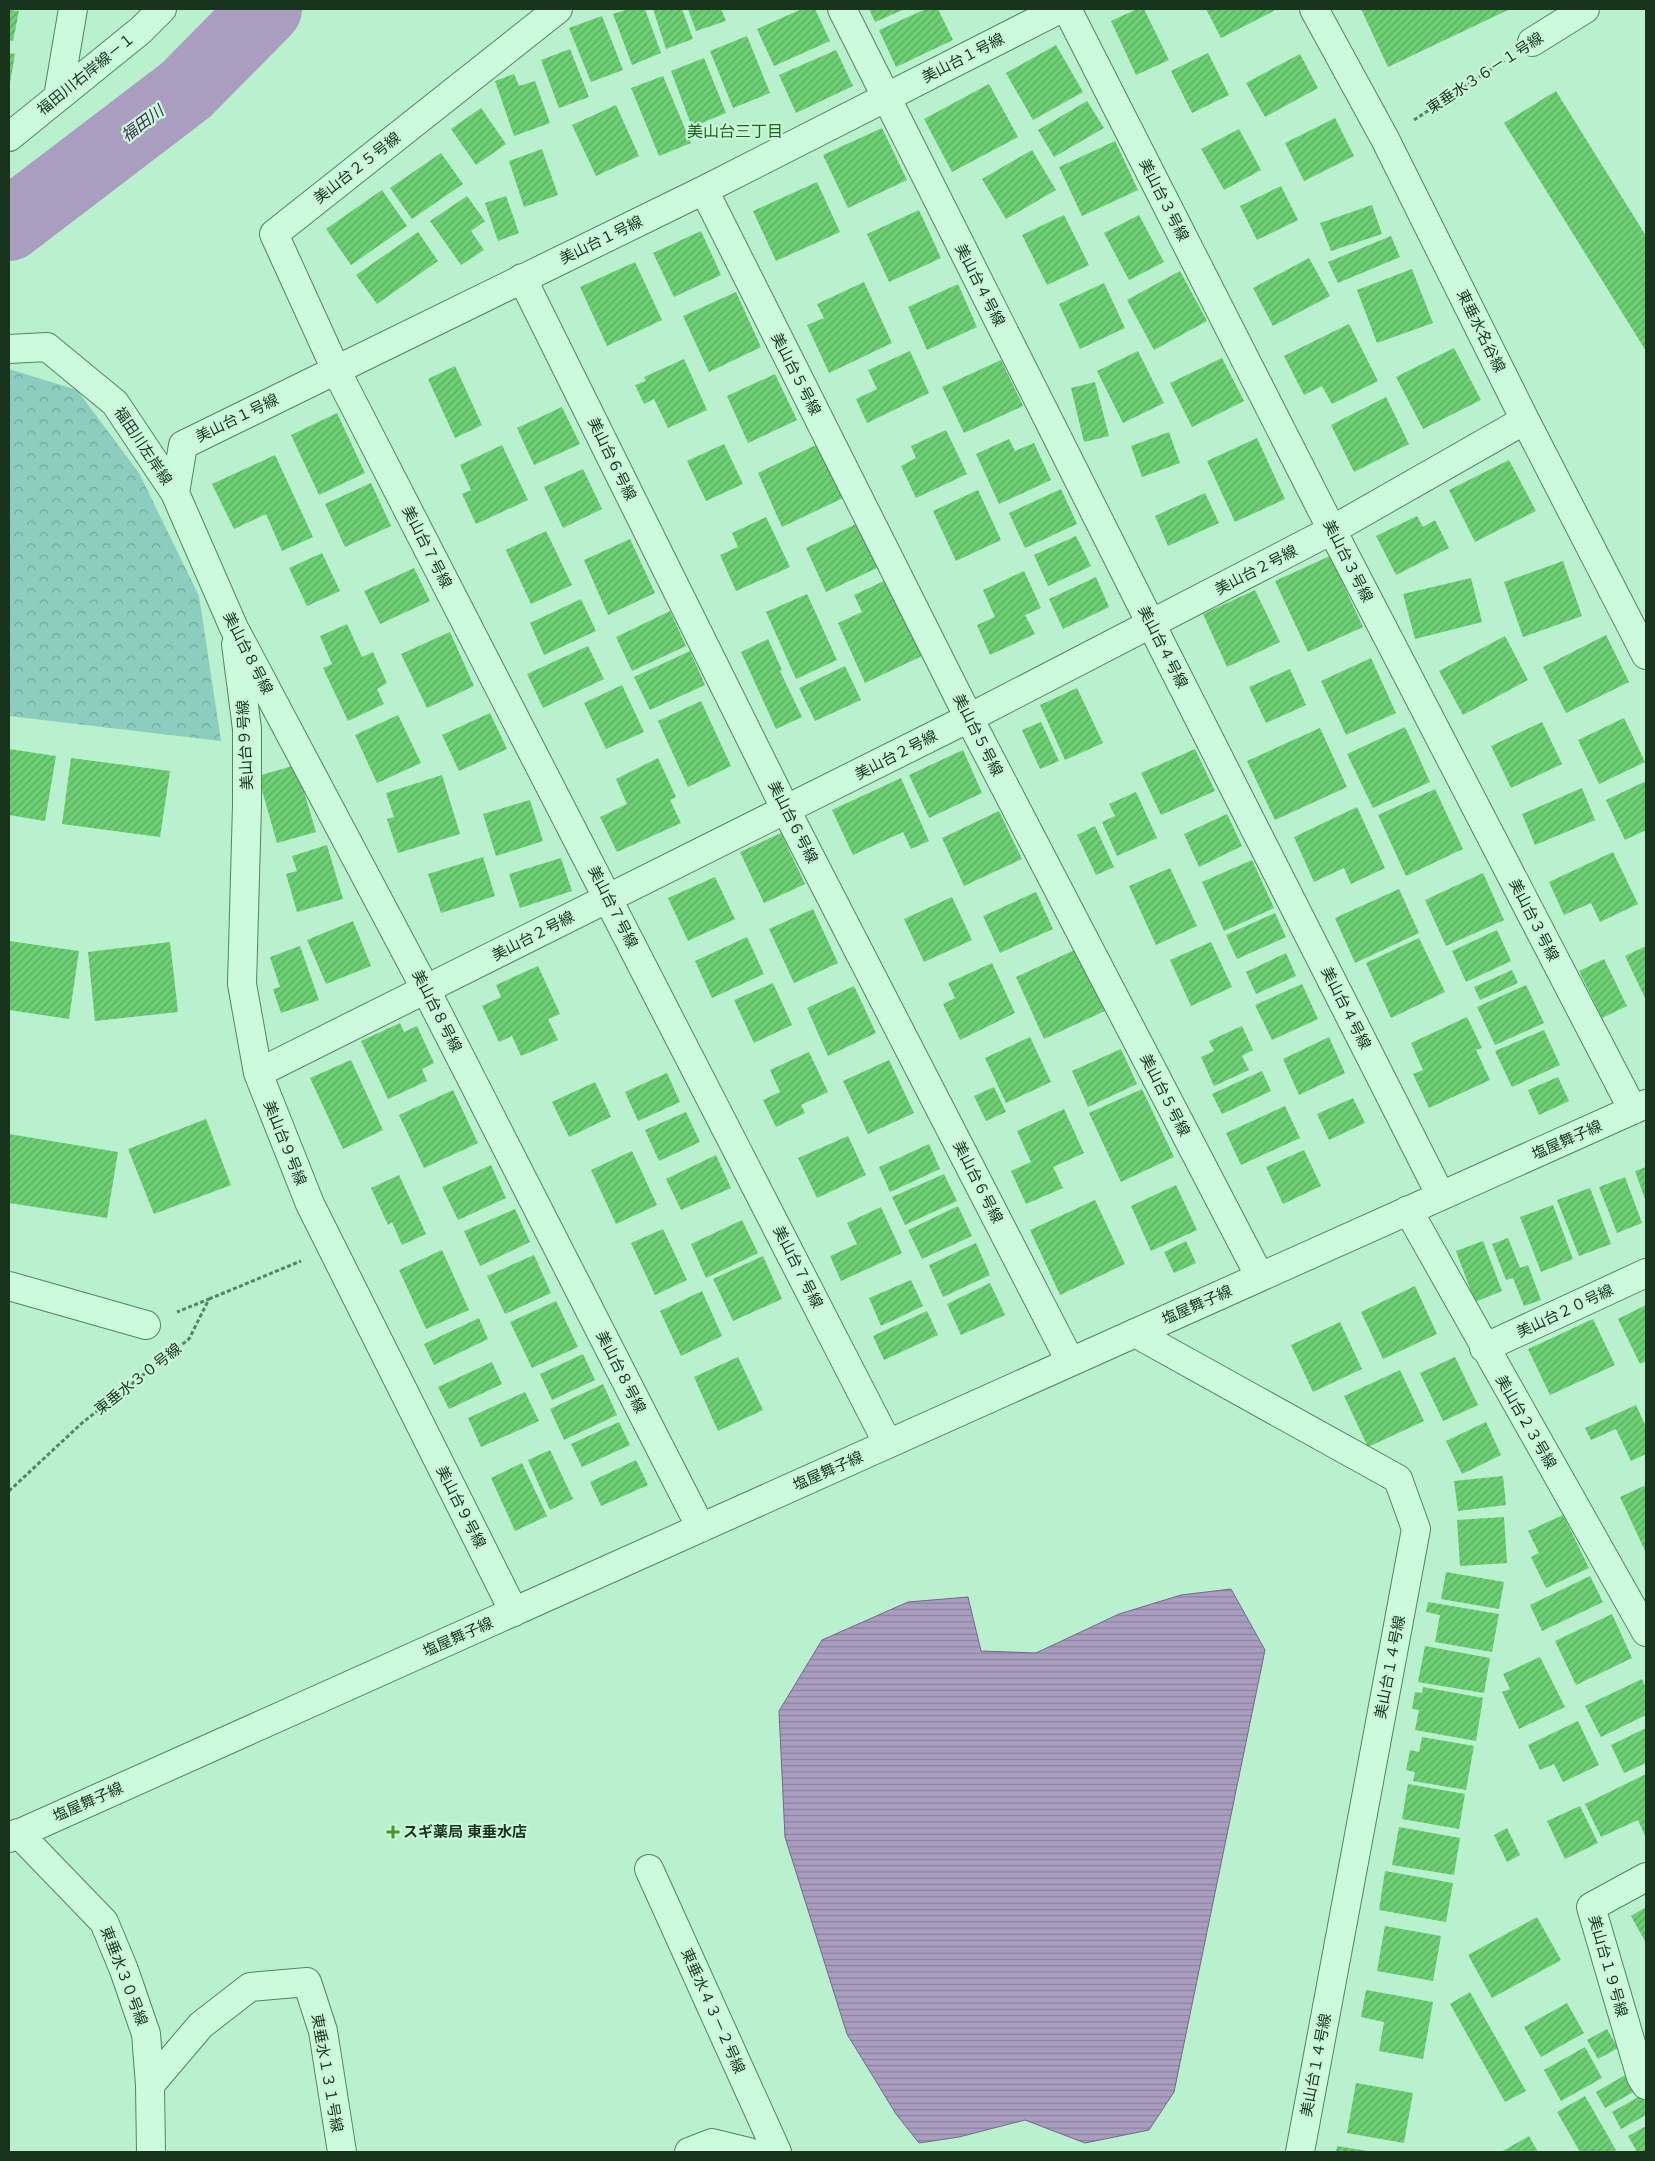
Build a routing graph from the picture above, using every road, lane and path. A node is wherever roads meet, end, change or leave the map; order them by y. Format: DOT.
graph roads {
  1 [pos="73,9"];
  2 [pos="162,9"];
  3 [pos="558,9"];
  4 [pos="842,9"];
  5 [pos="1060,9"];
  6 [pos="1067,9"];
  7 [pos="1314,9"];
  8 [pos="1585,9"];
  9 [pos="1532,42"];
  10 [pos="58,97"];
  11 [pos="886,97"];
  12 [pos="9,109"];
  13 [pos="38,114"];
  14 [pos="9,137"];
  15 [pos="1386,138"];
  16 [pos="704,190"];
  17 [pos="522,278"];
  18 [pos="9,349"];
  19 [pos="336,370"];
  20 [pos="1525,420"];
  21 [pos="175,493"];
  22 [pos="1332,530"];
  23 [pos="1151,624"];
  24 [pos="234,628"];
  25 [pos="1646,655"];
  26 [pos="970,718"];
  27 [pos="786,810"];
  28 [pos="609,898"];
  29 [pos="426,990"];
  30 [pos="258,1073"];
  31 [pos="1640,1107"];
  32 [pos="1441,1196"];
  33 [pos="1408,1210"];
  34 [pos="332,1248"];
  35 [pos="1646,1273"];
  36 [pos="1260,1277"];
  37 [pos="9,1286"];
  38 [pos="209,1299"];
  39 [pos="146,1324"];
  40 [pos="1135,1334"];
  41 [pos="1484,1348"];
  42 [pos="1070,1361"];
  43 [pos="888,1444"];
  44 [pos="9,1491"];
  45 [pos="701,1528"];
  46 [pos="514,1612"];
  47 [pos="1646,1632"];
  48 [pos="13,1836"];
  49 [pos="649,1869"];
  50 [pos="1646,1877"];
  51 [pos="150,2085"];
  52 [pos="1646,2085"];
  53 [pos="151,2152"];
  54 [pos="342,2152"];
  55 [pos="688,2152"];
  56 [pos="749,2152"];
  57 [pos="777,2152"];
  58 [pos="1300,2152"];
  1 -- 10 [label="street"];
  2 -- 10 [label="street, 福田川右岸線－１"];
  3 -- 19 [label="street, 美山台２５号線"];
  4 -- 11 [label="street, 美山台４号線"];
  5 -- 11 [label="street, 美山台１号線"];
  6 -- 22 [label="street, 美山台３号線"];
  7 -- 15 [label="street, 東垂水名谷線"];
  8 -- 9 [label="street, 東垂水３６－１号線"];
  9 -- 15 [label="path, 東垂水３６－１号線"];
  10 -- 13 [label="street, 福田川右岸線－１"];
  11 -- 16 [label="street, 美山台１号線"];
  11 -- 23 [label="street, 美山台４号線"];
  12 -- 13 [label="street"];
  13 -- 14 [label="street, 福田川右岸線－１"];
  15 -- 20 [label="street, 東垂水名谷線"];
  16 -- 17 [label="street, 美山台１号線"];
  16 -- 26 [label="street, 美山台５号線"];
  17 -- 19 [label="street, 美山台１号線"];
  17 -- 27 [label="street, 美山台６号線"];
  18 -- 21 [label="street, 福田川左岸線"];
  19 -- 21 [label="street, 美山台１号線"];
  19 -- 28 [label="street, 美山台７号線"];
  20 -- 22 [label="street, 美山台２号線"];
  20 -- 25 [label="street, 東垂水名谷線"];
  21 -- 24 [label="street, 美山台８号線"];
  22 -- 23 [label="street, 美山台２号線"];
  22 -- 31 [label="street, 美山台３号線"];
  23 -- 26 [label="street, 美山台２号線"];
  23 -- 32 [label="street, 美山台４号線"];
  24 -- 29 [label="street, 美山台８号線"];
  24 -- 30 [label="street, 美山台９号線"];
  26 -- 27 [label="street, 美山台２号線"];
  26 -- 36 [label="street, 美山台５号線"];
  27 -- 28 [label="street, 美山台２号線"];
  27 -- 42 [label="street, 美山台６号線"];
  28 -- 29 [label="street, 美山台２号線"];
  28 -- 43 [label="street, 美山台７号線"];
  29 -- 30 [label="street, 美山台２号線"];
  29 -- 45 [label="street, 美山台８号線"];
  30 -- 34 [label="street, 美山台９号線"];
  31 -- 32 [label="street, 塩屋舞子線"];
  32 -- 33 [label="street, 塩屋舞子線"];
  33 -- 36 [label="street, 塩屋舞子線"];
  33 -- 41 [label="street, 美山台２３号線"];
  34 -- 38 [label="path"];
  34 -- 46 [label="street, 美山台９号線"];
  35 -- 41 [label="street, 美山台２０号線"];
  36 -- 40 [label="street, 塩屋舞子線"];
  37 -- 39 [label="street"];
  38 -- 39 [label="path"];
  38 -- 44 [label="path, 東垂水３０号線"];
  40 -- 42 [label="street, 塩屋舞子線"];
  40 -- 58 [label="street, 美山台１４号線"];
  41 -- 47 [label="street, 美山台２３号線"];
  42 -- 43 [label="street, 塩屋舞子線"];
  43 -- 45 [label="street, 塩屋舞子線"];
  45 -- 46 [label="street, 塩屋舞子線"];
  46 -- 48 [label="street, 塩屋舞子線"];
  48 -- 51 [label="street, 東垂水３０号線"];
  49 -- 57 [label="street, 東垂水４３－２号線"];
  50 -- 52 [label="street, 美山台１９号線"];
  51 -- 53 [label="street, 東垂水３０号線"];
  51 -- 54 [label="street, 東垂水１３１号線"];
  55 -- 56 [label="street"];
}
